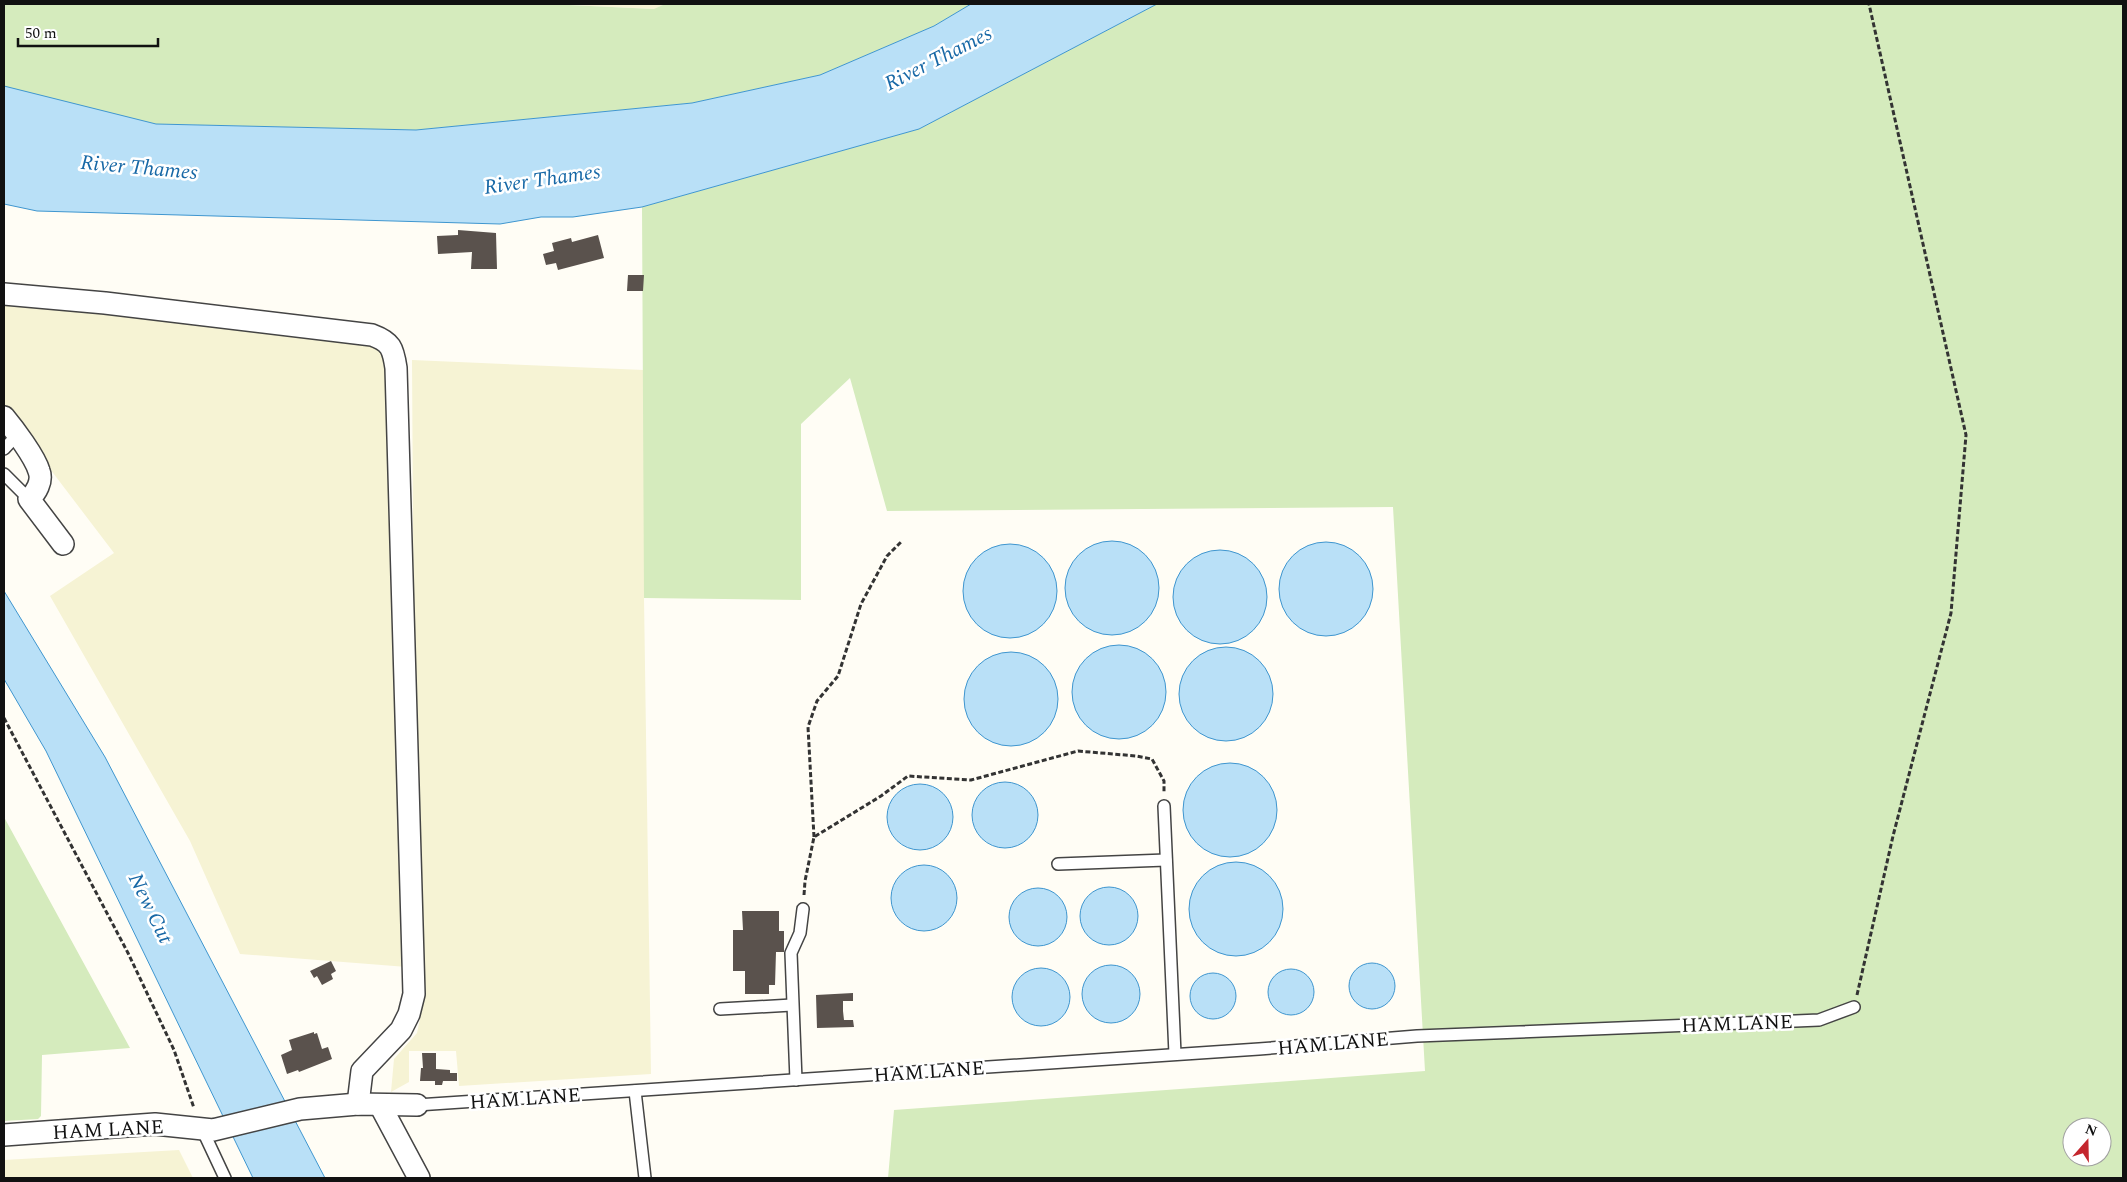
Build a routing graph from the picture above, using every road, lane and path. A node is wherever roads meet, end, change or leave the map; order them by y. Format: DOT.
graph roads {
  1 [pos="1869,4"];
  2 [pos="4,294"];
  3 [pos="4,417"];
  4 [pos="10,442"];
  5 [pos="4,474"];
  6 [pos="29,499"];
  7 [pos="901,542"];
  8 [pos="63,544"];
  9 [pos="4,718"];
  10 [pos="1164,806"];
  11 [pos="814,837"];
  12 [pos="1166,860"];
  13 [pos="1058,864"];
  14 [pos="803,909"];
  15 [pos="792,1005"];
  16 [pos="1854,1008"];
  17 [pos="720,1009"];
  18 [pos="1175,1054"];
  19 [pos="796,1080"];
  20 [pos="635,1091"];
  21 [pos="358,1104"];
  22 [pos="380,1105"];
  23 [pos="417,1105"];
  24 [pos="207,1129"];
  25 [pos="4,1135"];
  26 [pos="225,1178"];
  27 [pos="419,1178"];
  28 [pos="646,1178"];
  1 -- 16 [label="path"];
  2 -- 21 [label="street"];
  3 -- 4 [label="street"];
  4 -- 6 [label="street"];
  5 -- 6 [label="lane"];
  6 -- 8 [label="street"];
  7 -- 11 [label="path"];
  9 -- 24 [label="path"];
  10 -- 11 [label="path"];
  10 -- 12 [label="lane"];
  11 -- 14 [label="path"];
  12 -- 13 [label="lane"];
  12 -- 18 [label="lane"];
  14 -- 15 [label="lane"];
  15 -- 17 [label="lane"];
  15 -- 19 [label="lane"];
  16 -- 18 [label="lane, HAM LANE"];
  18 -- 19 [label="lane, HAM LANE"];
  19 -- 20 [label="lane, HAM LANE"];
  20 -- 23 [label="lane, HAM LANE"];
  20 -- 28 [label="lane"];
  21 -- 22 [label="street, HAM LANE"];
  21 -- 24 [label="street, HAM LANE"];
  22 -- 23 [label="street, HAM LANE"];
  22 -- 27 [label="street"];
  24 -- 25 [label="street, HAM LANE"];
  24 -- 26 [label="lane"];
}
